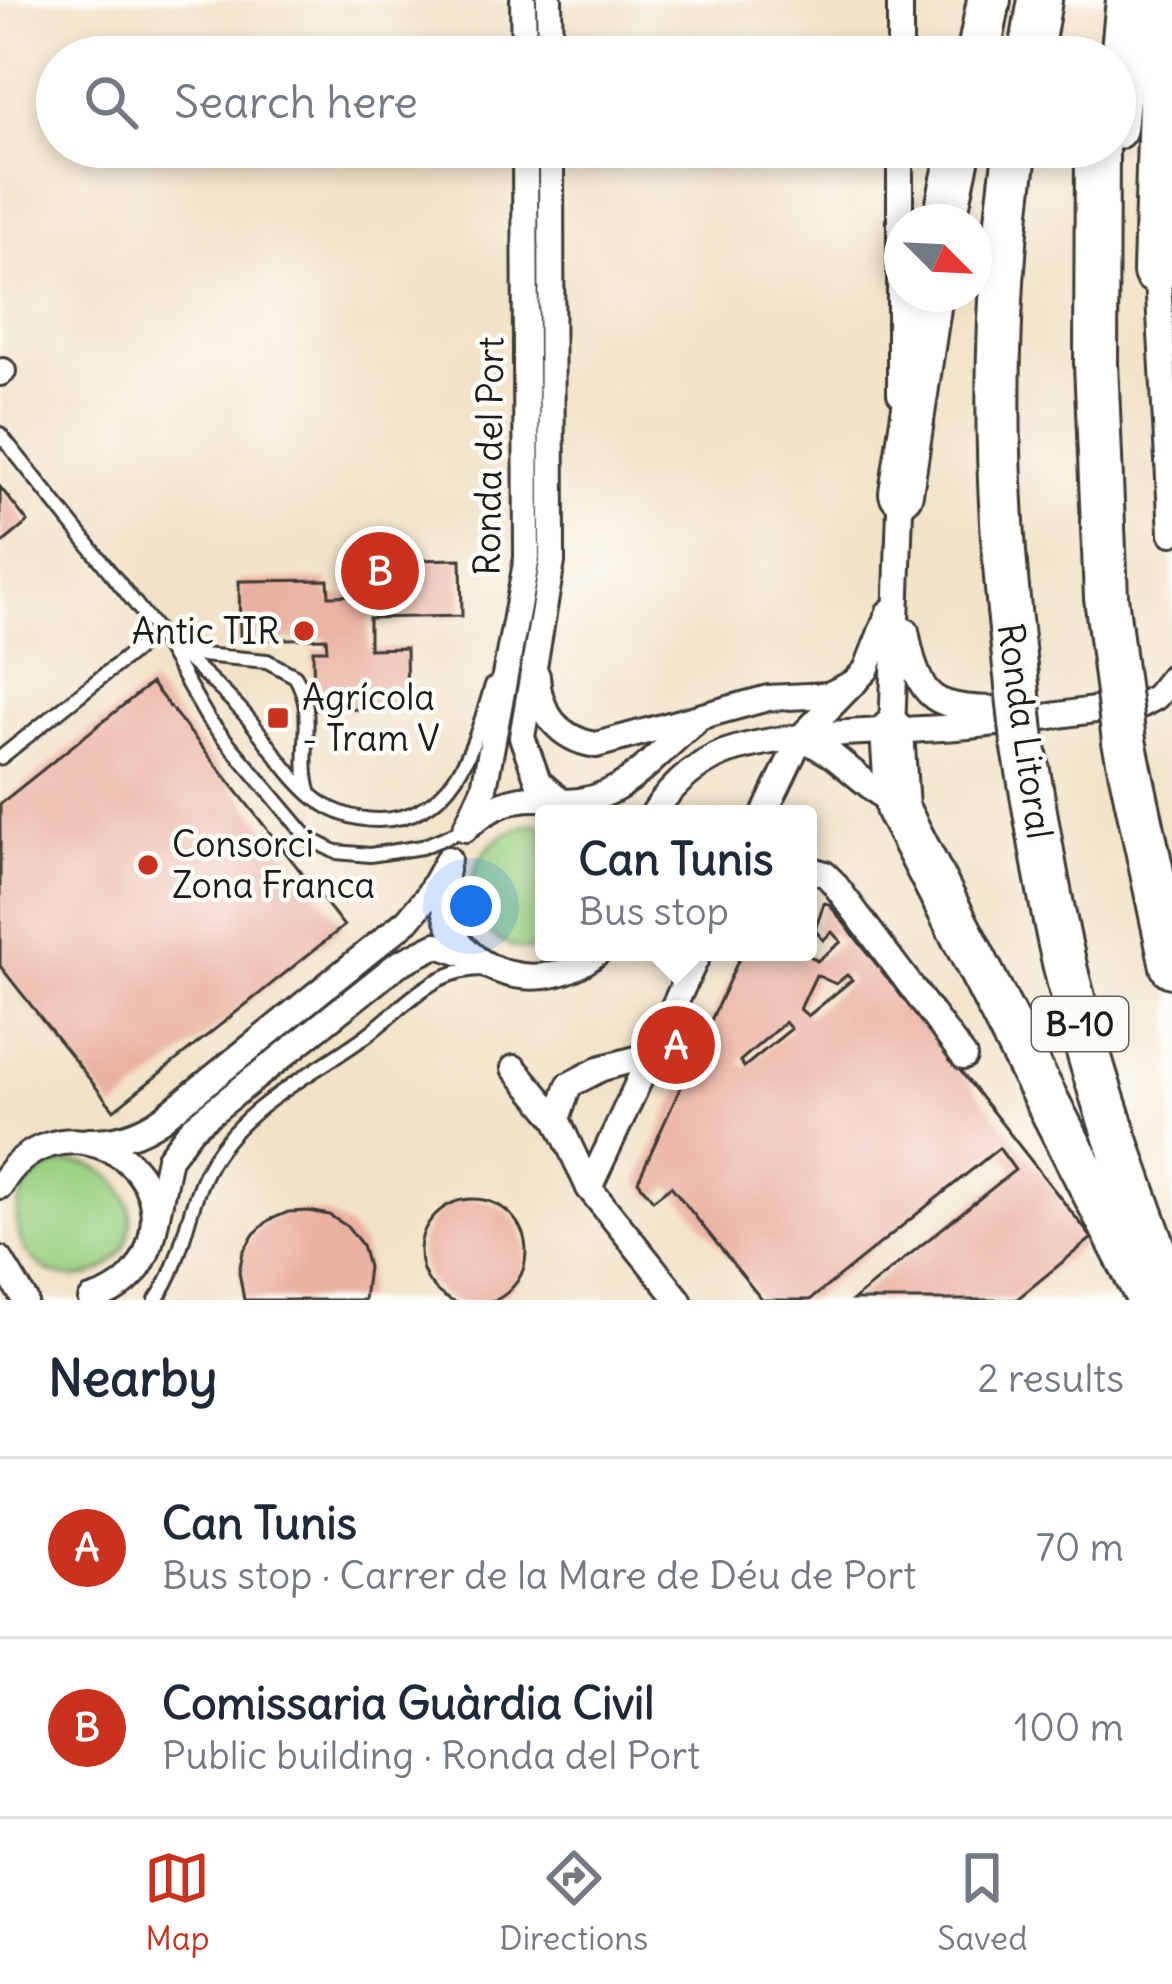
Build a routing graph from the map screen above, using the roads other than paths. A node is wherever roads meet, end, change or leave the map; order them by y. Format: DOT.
graph roads {
  1 [pos="523,0"];
  2 [pos="549,0"];
  3 [pos="900,0"];
  4 [pos="989,0"];
  5 [pos="1013,0"];
  6 [pos="1040,0"];
  7 [pos="1106,0"];
  8 [pos="1128,0"];
  9 [pos="1163,0"];
  10 [pos="524,36"];
  11 [pos="550,36"];
  12 [pos="900,36"];
  13 [pos="982,36"];
  14 [pos="1009,36"];
  15 [pos="1034,36"];
  16 [pos="1103,36"];
  17 [pos="1124,36"];
  18 [pos="525,168"];
  19 [pos="551,168"];
  20 [pos="900,168"];
  21 [pos="956,168"];
  22 [pos="993,168"];
  23 [pos="1014,168"];
  24 [pos="1097,168"];
  25 [pos="1111,168"];
  26 [pos="1172,183"];
  27 [pos="948,204"];
  28 [pos="1155,272"];
  29 [pos="1096,302"];
  30 [pos="929,312"];
  31 [pos="0,434"];
  32 [pos="901,494"];
  33 [pos="1001,504"];
  34 [pos="1172,533"];
  35 [pos="898,587"];
  36 [pos="523,597"];
  37 [pos="158,632"];
  38 [pos="181,653"];
  39 [pos="536,660"];
  40 [pos="1172,676"];
  41 [pos="855,682"];
  42 [pos="1067,712"];
  43 [pos="707,713"];
  44 [pos="892,731"];
  45 [pos="801,737"];
  46 [pos="0,758"];
  47 [pos="313,797"];
  48 [pos="562,802"];
  49 [pos="568,805"];
  50 [pos="660,805"];
  51 [pos="768,805"];
  52 [pos="897,808"];
  53 [pos="465,829"];
  54 [pos="448,859"];
  55 [pos="817,872"];
  56 [pos="585,961"];
  57 [pos="695,961"];
  58 [pos="484,963"];
  59 [pos="1172,966"];
  60 [pos="651,1055"];
  61 [pos="964,1057"];
  62 [pos="514,1068"];
  63 [pos="556,1120"];
  64 [pos="88,1141"];
  65 [pos="0,1186"];
  66 [pos="589,1188"];
  67 [pos="153,1235"];
  68 [pos="6,1268"];
  69 [pos="111,1294"];
  70 [pos="1172,1297"];
  71 [pos="25,1300"];
  72 [pos="51,1300"];
  73 [pos="91,1300"];
  74 [pos="156,1300"];
  75 [pos="679,1300"];
  76 [pos="1149,1300"];
  1 -- 10 [label="street"];
  2 -- 11 [label="street"];
  3 -- 12 [label="street"];
  4 -- 13 [label="highway"];
  5 -- 14 [label="highway"];
  6 -- 15 [label="highway"];
  7 -- 16 [label="highway"];
  8 -- 17 [label="highway"];
  9 -- 28 [label="highway"];
  18 -- 36 [label="street, Ronda del Port"];
  19 -- 39 [label="street, Ronda del Port"];
  20 -- 32 [label="street"];
  21 -- 27 [label="highway"];
  22 -- 33 [label="highway"];
  23 -- 33 [label="highway, Ronda Litoral / B-10"];
  24 -- 29 [label="highway, B-10"];
  25 -- 29 [label="highway"];
  26 -- 28 [label="street"];
  28 -- 34 [label="street"];
  29 -- 59 [label="highway, B-10, bridge"];
  30 -- 32 [label="highway"];
  31 -- 37 [label="lane"];
  32 -- 35 [label="street"];
  33 -- 70 [label="highway, Ronda Litoral / B-10, bridge"];
  35 -- 41 [label="street"];
  35 -- 42 [label="street"];
  35 -- 44 [label="street"];
  36 -- 47 [label="lane"];
  36 -- 53 [label="street, Ronda del Port"];
  37 -- 38 [label="lane"];
  37 -- 46 [label="lane"];
  37 -- 53 [label="lane"];
  38 -- 47 [label="lane"];
  38 -- 47 [label="lane"];
  39 -- 43 [label="street"];
  39 -- 48 [label="street, Ronda del Port"];
  40 -- 42 [label="street"];
  41 -- 43 [label="street"];
  41 -- 45 [label="street"];
  42 -- 44 [label="street"];
  43 -- 48 [label="street"];
  44 -- 45 [label="street"];
  44 -- 52 [label="highway"];
  45 -- 50 [label="street"];
  45 -- 51 [label="street"];
  45 -- 52 [label="street"];
  48 -- 49 [label="street"];
  48 -- 53 [label="street"];
  52 -- 76 [label="highway"];
  53 -- 54 [label="street, Ronda del Port"];
  54 -- 58 [label="street"];
  54 -- 64 [label="street"];
  55 -- 61 [label="street"];
  56 -- 58 [label="street"];
  57 -- 60 [label="street"];
  58 -- 67 [label="street"];
  58 -- 74 [label="lane"];
  60 -- 63 [label="street"];
  60 -- 66 [label="street"];
  62 -- 63 [label="street"];
  63 -- 66 [label="street"];
  64 -- 65 [label="street"];
  64 -- 67 [label="street"];
  66 -- 75 [label="street"];
  67 -- 69 [label="street"];
  68 -- 71 [label="street"];
  68 -- 72 [label="street"];
  69 -- 73 [label="street"];
}
